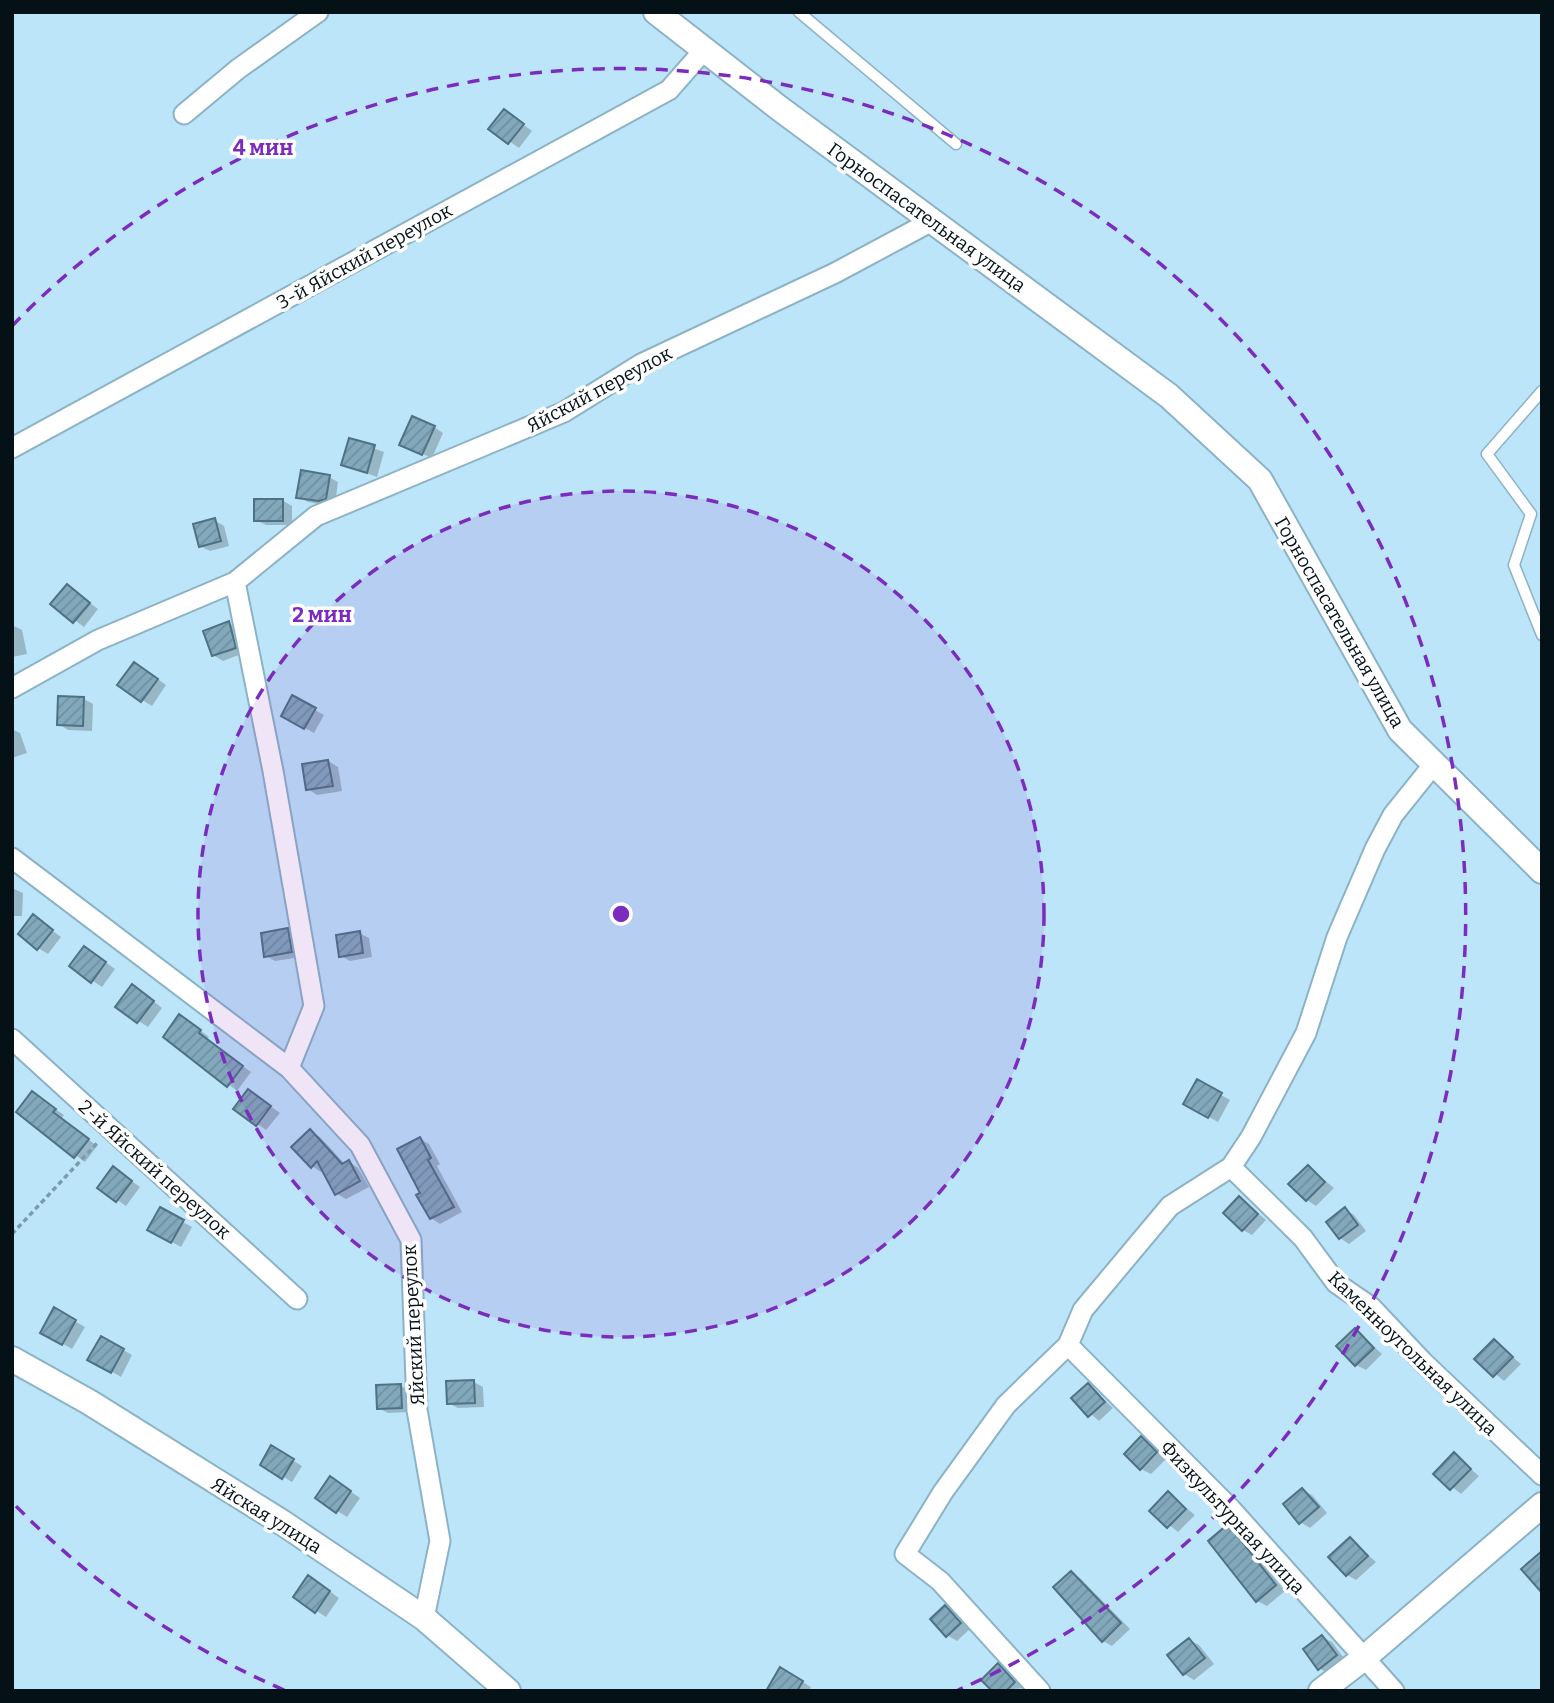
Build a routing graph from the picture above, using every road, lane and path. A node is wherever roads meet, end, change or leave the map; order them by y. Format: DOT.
graph roads {
  1 [pos="318,12"];
  2 [pos="656,12"];
  3 [pos="799,12"];
  4 [pos="704,50"];
  5 [pos="184,114"];
  6 [pos="956,144"];
  7 [pos="932,221"];
  8 [pos="1542,391"];
  9 [pos="12,448"];
  10 [pos="235,582"];
  11 [pos="1542,635"];
  12 [pos="12,688"];
  13 [pos="1434,764"];
  14 [pos="12,858"];
  15 [pos="1542,871"];
  16 [pos="12,1039"];
  17 [pos="289,1068"];
  18 [pos="111,1129"];
  19 [pos="1231,1167"];
  20 [pos="12,1234"];
  21 [pos="297,1300"];
  22 [pos="1069,1345"];
  23 [pos="12,1359"];
  24 [pos="1542,1475"];
  25 [pos="1542,1505"];
  26 [pos="424,1618"];
  27 [pos="1364,1658"];
  28 [pos="508,1691"];
  29 [pos="1040,1691"];
  30 [pos="1321,1691"];
  31 [pos="1394,1691"];
  1 -- 5 [label="street"];
  2 -- 4 [label="street, Горноспасательная улица"];
  3 -- 6 [label="lane"];
  4 -- 7 [label="street, Горноспасательная улица"];
  4 -- 9 [label="street, 3-й Яйский переулок"];
  7 -- 10 [label="street, Яйский переулок"];
  7 -- 13 [label="street, Горноспасательная улица"];
  8 -- 11 [label="lane"];
  10 -- 12 [label="street, Яйский переулок"];
  10 -- 17 [label="street"];
  13 -- 15 [label="street, Горноспасательная улица"];
  13 -- 19 [label="street"];
  14 -- 17 [label="street, Яйский переулок"];
  16 -- 18 [label="street, 2-й Яйский переулок"];
  17 -- 26 [label="street, Яйский переулок"];
  18 -- 20 [label="path"];
  18 -- 21 [label="street, 2-й Яйский переулок"];
  19 -- 22 [label="street"];
  19 -- 24 [label="street, Каменноугольная улица"];
  22 -- 27 [label="street, Физкультурная улица"];
  22 -- 29 [label="street"];
  23 -- 26 [label="street, Яйская улица"];
  25 -- 27 [label="street"];
  26 -- 28 [label="street, Яйская улица"];
  27 -- 30 [label="street"];
  27 -- 31 [label="street, Физкультурная улица"];
}
